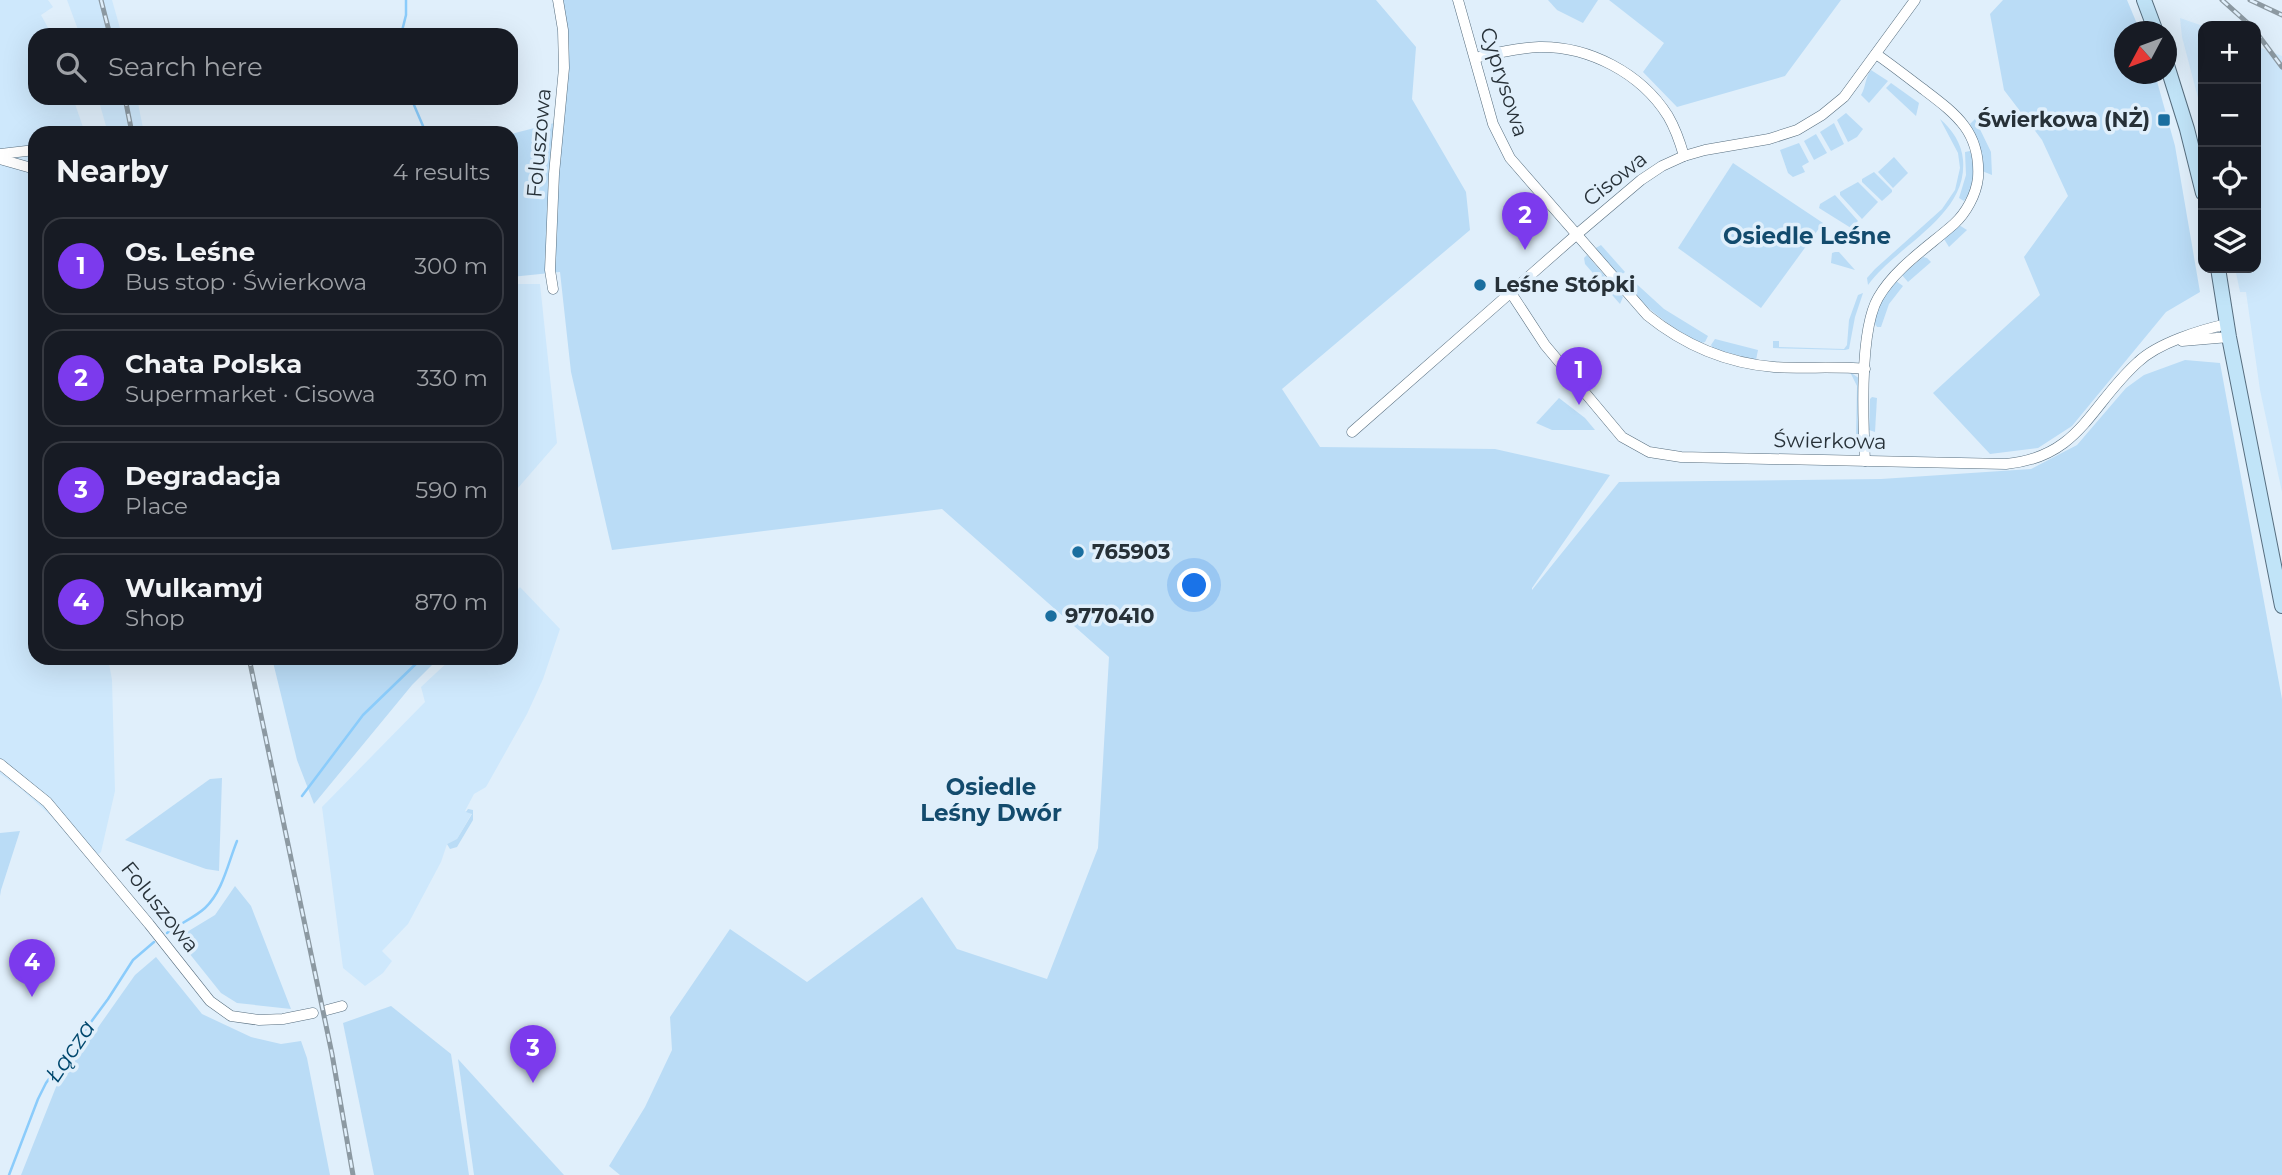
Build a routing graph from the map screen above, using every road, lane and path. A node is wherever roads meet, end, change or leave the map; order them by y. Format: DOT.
graph roads {
  1 [pos="558,0"];
  2 [pos="1458,0"];
  3 [pos="1915,0"];
  4 [pos="2144,0"];
  5 [pos="2152,21"];
  6 [pos="1876,54"];
  7 [pos="1475,58"];
  8 [pos="2173,84"];
  9 [pos="28,151"];
  10 [pos="1684,156"];
  11 [pos="0,157"];
  12 [pos="28,167"];
  13 [pos="2198,172"];
  14 [pos="1576,235"];
  15 [pos="2219,273"];
  16 [pos="553,289"];
  17 [pos="1511,293"];
  18 [pos="2228,331"];
  19 [pos="1865,369"];
  20 [pos="1352,432"];
  21 [pos="1865,461"];
  22 [pos="2282,606"];
  23 [pos="0,764"];
  24 [pos="342,1006"];
  25 [pos="327,1010"];
  26 [pos="313,1013"];
  1 -- 16 [label="street, Foluszowa"];
  2 -- 7 [label="street, Cyprysowa"];
  3 -- 6 [label="street, Cisowa"];
  4 -- 5 [label="main road"];
  6 -- 10 [label="street, Cisowa"];
  6 -- 19 [label="street"];
  7 -- 10 [label="street"];
  7 -- 14 [label="street, Cyprysowa"];
  8 -- 13 [label="main road"];
  9 -- 11 [label="street"];
  10 -- 14 [label="street, Cisowa"];
  11 -- 12 [label="street"];
  14 -- 17 [label="street, Cisowa"];
  14 -- 19 [label="street, Cyprysowa"];
  15 -- 18 [label="main road"];
  17 -- 20 [label="street, Cisowa"];
  17 -- 21 [label="street, Świerkowa"];
  18 -- 21 [label="street, Świerkowa"];
  18 -- 22 [label="main road"];
  19 -- 21 [label="street"];
  23 -- 26 [label="street, Foluszowa"];
  24 -- 25 [label="street"];
}
